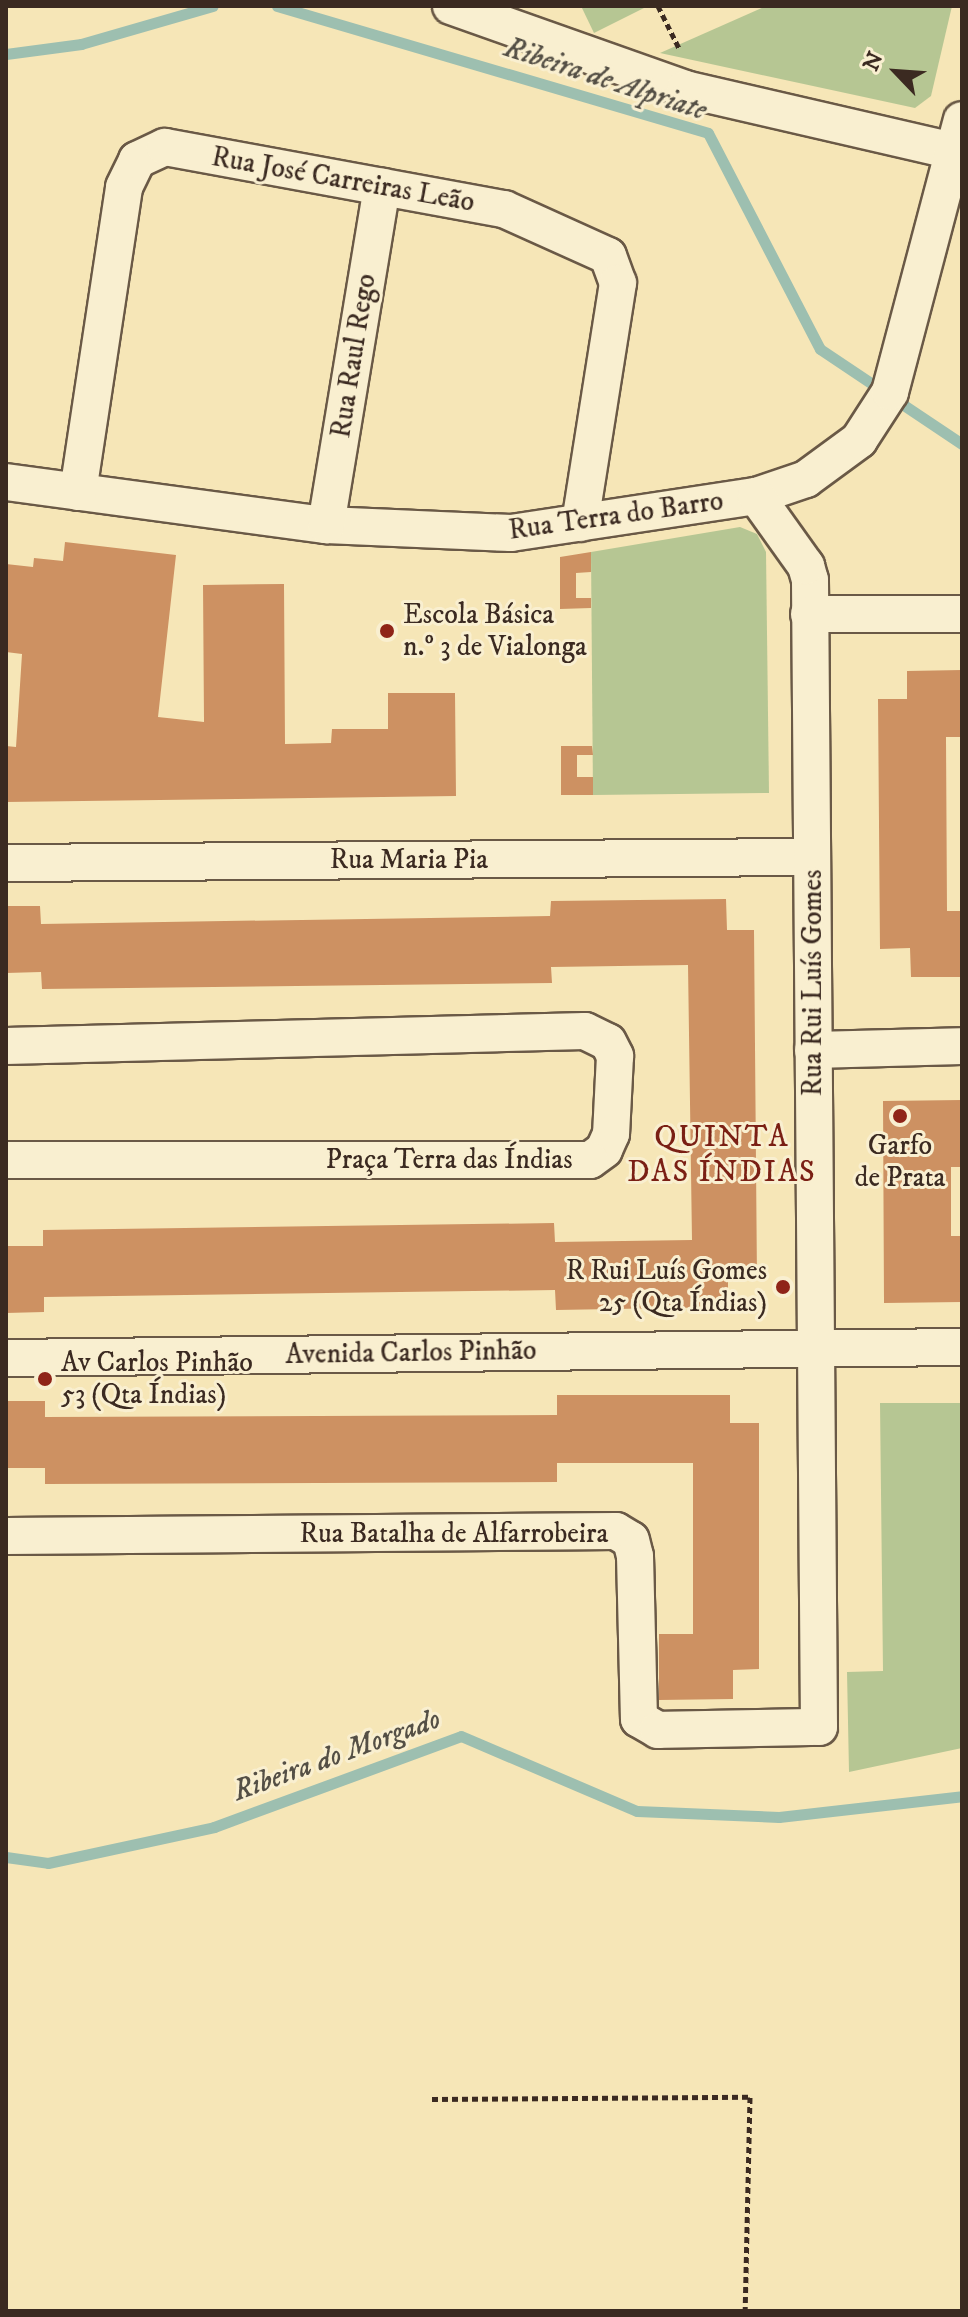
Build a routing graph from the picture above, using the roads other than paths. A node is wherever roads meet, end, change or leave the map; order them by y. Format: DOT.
graph roads {
  1 [pos="451,6"];
  2 [pos="959,142"];
  3 [pos="382,187"];
  4 [pos="6,482"];
  5 [pos="78,492"];
  6 [pos="756,496"];
  7 [pos="580,523"];
  8 [pos="326,525"];
  9 [pos="809,614"];
  10 [pos="962,614"];
  11 [pos="812,857"];
  12 [pos="6,863"];
  13 [pos="6,1046"];
  14 [pos="962,1046"];
  15 [pos="813,1050"];
  16 [pos="6,1160"];
  17 [pos="962,1347"];
  18 [pos="816,1349"];
  19 [pos="6,1358"];
  20 [pos="6,1536"];
  21 [pos="819,1727"];
  1 -- 2 [label="street"];
  2 -- 6 [label="street, Rua Terra do Barro"];
  3 -- 5 [label="street, Rua José Carreiras Leão"];
  3 -- 7 [label="street, Rua José Carreiras Leão"];
  3 -- 8 [label="street, Rua Raul Rego"];
  4 -- 5 [label="street, Rua Terra do Barro"];
  5 -- 8 [label="street, Rua Terra do Barro"];
  6 -- 7 [label="street, Rua Terra do Barro"];
  6 -- 9 [label="street, Rua Rui Luís Gomes"];
  7 -- 8 [label="street, Rua Terra do Barro"];
  9 -- 10 [label="street"];
  9 -- 11 [label="street, Rua Rui Luís Gomes"];
  11 -- 12 [label="street, Rua Maria Pia"];
  11 -- 15 [label="street, Rua Rui Luís Gomes"];
  13 -- 16 [label="street, Praça Terra das Índias"];
  14 -- 15 [label="street"];
  15 -- 18 [label="street, Rua Rui Luís Gomes"];
  17 -- 18 [label="street, Avenida Carlos Pinhão"];
  18 -- 19 [label="street, Avenida Carlos Pinhão"];
  18 -- 21 [label="street, Rua Rui Luís Gomes"];
  20 -- 21 [label="street, Rua Batalha de Alfarrobeira"];
}
